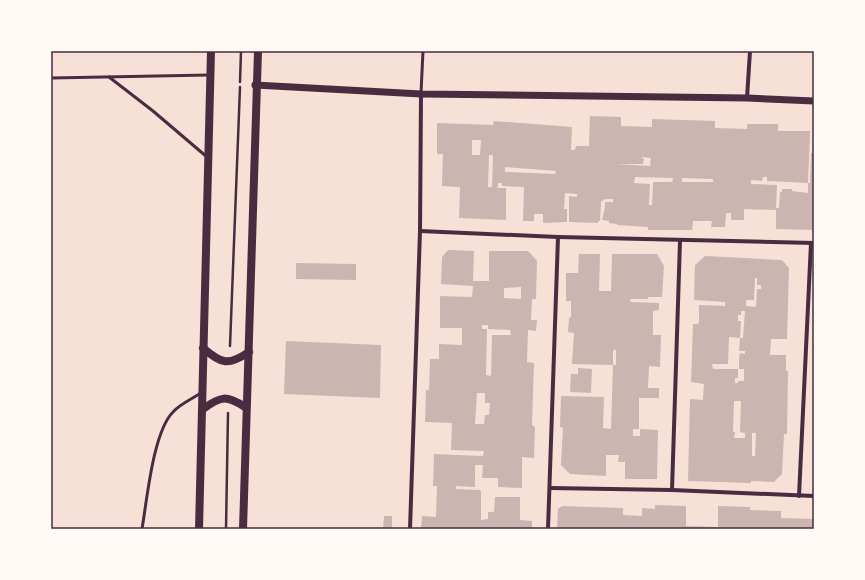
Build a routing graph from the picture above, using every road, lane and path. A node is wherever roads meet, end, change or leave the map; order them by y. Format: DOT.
graph roads {
  1 [pos="212,51"];
  2 [pos="241,51"];
  3 [pos="258,51"];
  4 [pos="423,51"];
  5 [pos="750,51"];
  6 [pos="210,75"];
  7 [pos="109,77"];
  8 [pos="51,78"];
  9 [pos="255,86"];
  10 [pos="421,94"];
  11 [pos="747,98"];
  12 [pos="814,101"];
  13 [pos="208,158"];
  14 [pos="420,231"];
  15 [pos="558,237"];
  16 [pos="680,241"];
  17 [pos="812,243"];
  18 [pos="204,348"];
  19 [pos="249,352"];
  20 [pos="229,362"];
  21 [pos="203,392"];
  22 [pos="229,398"];
  23 [pos="246,407"];
  24 [pos="203,409"];
  25 [pos="550,488"];
  26 [pos="672,490"];
  27 [pos="799,496"];
  28 [pos="814,496"];
  29 [pos="142,529"];
  30 [pos="199,529"];
  31 [pos="226,529"];
  32 [pos="243,529"];
  33 [pos="410,529"];
  34 [pos="548,529"];
  1 -- 6 [label="main road"];
  2 -- 20 [label="path"];
  3 -- 9 [label="main road"];
  4 -- 10 [label="lane"];
  5 -- 11 [label="street"];
  6 -- 7 [label="lane"];
  6 -- 13 [label="main road"];
  7 -- 8 [label="lane"];
  7 -- 13 [label="lane"];
  9 -- 10 [label="street"];
  9 -- 19 [label="main road"];
  10 -- 11 [label="street"];
  10 -- 14 [label="street"];
  11 -- 12 [label="street"];
  13 -- 18 [label="main road"];
  14 -- 15 [label="street"];
  14 -- 33 [label="street"];
  15 -- 16 [label="street"];
  15 -- 25 [label="street"];
  16 -- 17 [label="street"];
  16 -- 26 [label="street"];
  17 -- 27 [label="street"];
  18 -- 20 [label="main road"];
  18 -- 21 [label="main road"];
  19 -- 20 [label="main road"];
  19 -- 23 [label="main road"];
  21 -- 24 [label="main road"];
  21 -- 29 [label="lane"];
  22 -- 23 [label="main road"];
  22 -- 24 [label="main road"];
  22 -- 31 [label="path"];
  23 -- 32 [label="main road"];
  24 -- 30 [label="main road"];
  25 -- 26 [label="street"];
  25 -- 34 [label="street"];
  26 -- 27 [label="street"];
  27 -- 28 [label="street"];
}
